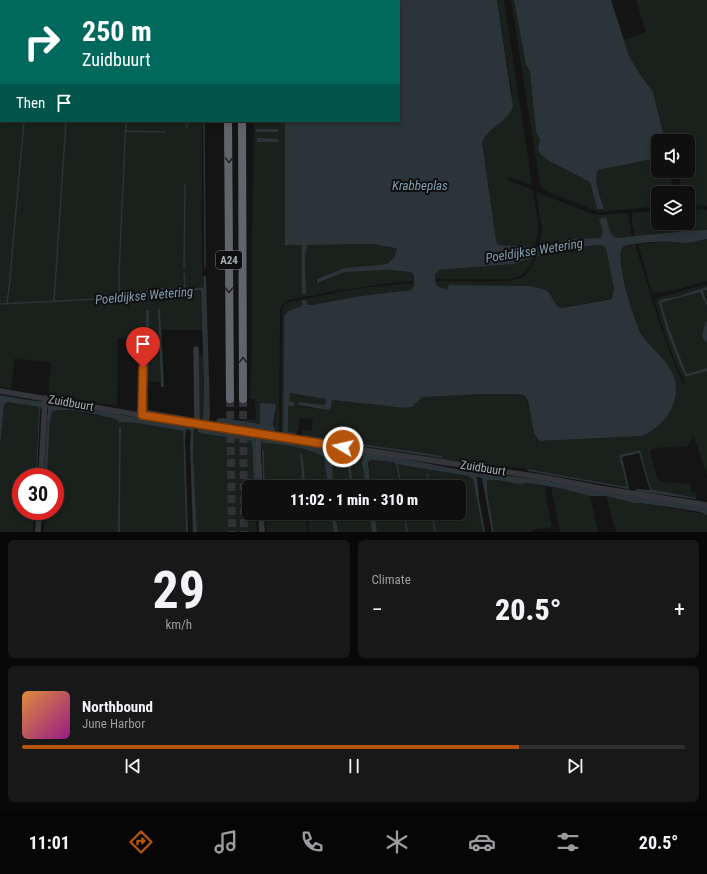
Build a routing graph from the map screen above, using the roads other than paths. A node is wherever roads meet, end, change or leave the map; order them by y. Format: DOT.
graph roads {
  1 [pos="228,122"];
  2 [pos="242,122"];
  3 [pos="196,348"];
  4 [pos="143,368"];
  5 [pos="0,391"];
  6 [pos="45,398"];
  7 [pos="230,399"];
  8 [pos="243,399"];
  9 [pos="142,415"];
  10 [pos="198,424"];
  11 [pos="259,434"];
  12 [pos="41,468"];
  13 [pos="260,480"];
  14 [pos="707,505"];
  15 [pos="39,520"];
  16 [pos="261,520"];
  17 [pos="38,532"];
  18 [pos="262,532"];
  1 -- 7 [label="highway, A24, one-way"];
  8 -- 2 [label="highway, A24, one-way"];
  3 -- 10 [label="street"];
  4 -- 9 [label="street"];
  5 -- 6 [label="street, Zuidbuurt"];
  6 -- 9 [label="street, Zuidbuurt"];
  6 -- 12 [label="street"];
  9 -- 10 [label="street, Zuidbuurt"];
  10 -- 11 [label="street, Zuidbuurt"];
  11 -- 13 [label="street"];
  11 -- 14 [label="street, Zuidbuurt"];
  15 -- 17 [label="street"];
  16 -- 18 [label="street"];
}
